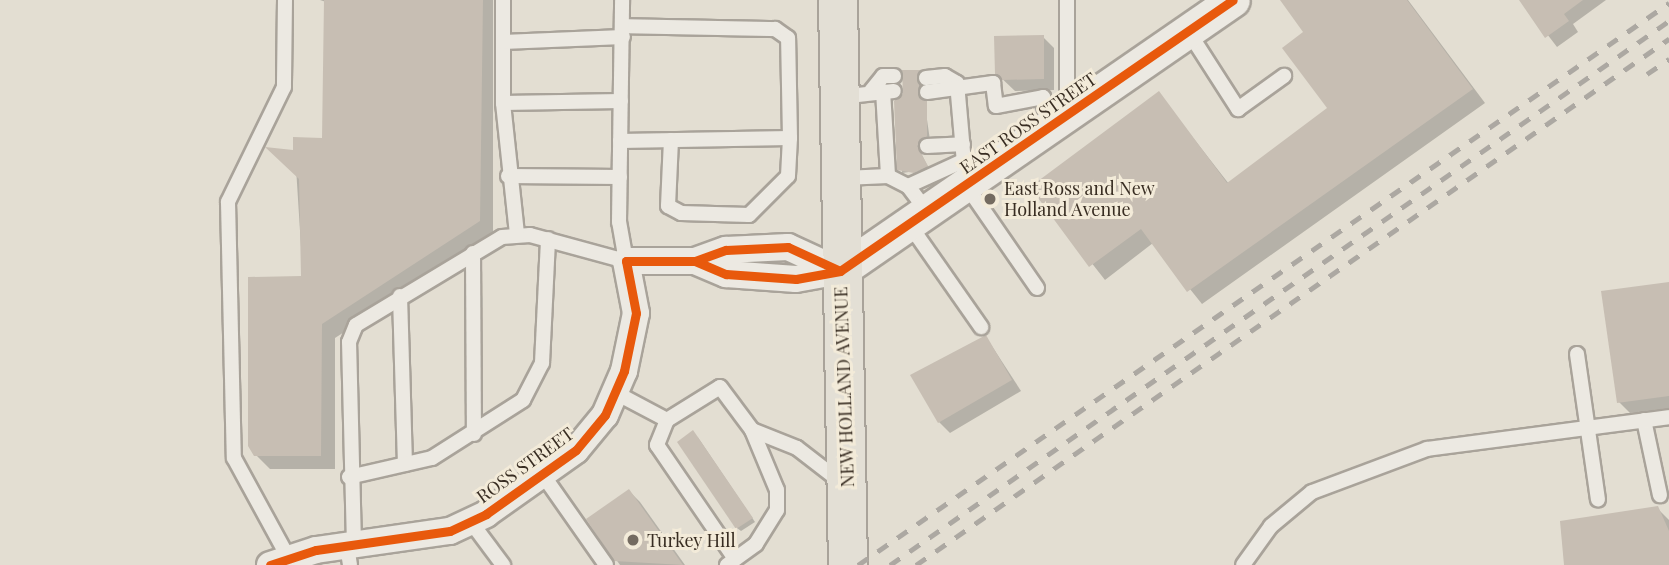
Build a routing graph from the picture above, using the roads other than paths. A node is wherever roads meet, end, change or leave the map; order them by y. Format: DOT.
graph roads {
  1 [pos="285,0"];
  2 [pos="503,0"];
  3 [pos="622,0"];
  4 [pos="838,0"];
  5 [pos="1067,0"];
  6 [pos="1233,0"];
  7 [pos="622,31"];
  8 [pos="1188,31"];
  9 [pos="503,42"];
  10 [pos="1284,76"];
  11 [pos="957,83"];
  12 [pos="926,85"];
  13 [pos="876,89"];
  14 [pos="621,101"];
  15 [pos="503,103"];
  16 [pos="1058,121"];
  17 [pos="790,138"];
  18 [pos="671,140"];
  19 [pos="620,141"];
  20 [pos="963,144"];
  21 [pos="927,146"];
  22 [pos="965,172"];
  23 [pos="508,176"];
  24 [pos="888,176"];
  25 [pos="620,177"];
  26 [pos="839,178"];
  27 [pos="915,207"];
  28 [pos="517,233"];
  29 [pos="548,239"];
  30 [pos="473,253"];
  31 [pos="626,261"];
  32 [pos="840,271"];
  33 [pos="1037,288"];
  34 [pos="400,296"];
  35 [pos="981,327"];
  36 [pos="1577,354"];
  37 [pos="616,393"];
  38 [pos="1669,417"];
  39 [pos="667,420"];
  40 [pos="1644,420"];
  41 [pos="1588,428"];
  42 [pos="752,430"];
  43 [pos="474,434"];
  44 [pos="405,464"];
  45 [pos="543,475"];
  46 [pos="349,477"];
  47 [pos="847,487"];
  48 [pos="1660,495"];
  49 [pos="1598,499"];
  50 [pos="471,522"];
  51 [pos="350,552"];
  52 [pos="279,561"];
  53 [pos="1250,561"];
  54 [pos="731,562"];
  55 [pos="503,565"];
  56 [pos="606,565"];
  57 [pos="848,565"];
  1 -- 52 [label="lane"];
  2 -- 9 [label="lane"];
  3 -- 7 [label="lane"];
  4 -- 13 [label="main road, NEW HOLLAND AVENUE"];
  5 -- 16 [label="lane"];
  6 -- 8 [label="street, EAST ROSS STREET"];
  7 -- 9 [label="lane"];
  7 -- 14 [label="lane"];
  7 -- 17 [label="lane"];
  8 -- 10 [label="lane"];
  8 -- 16 [label="street, EAST ROSS STREET"];
  9 -- 15 [label="lane"];
  11 -- 12 [label="lane"];
  11 -- 16 [label="lane"];
  11 -- 20 [label="lane"];
  13 -- 24 [label="lane"];
  13 -- 26 [label="main road, NEW HOLLAND AVENUE"];
  14 -- 15 [label="lane"];
  14 -- 19 [label="lane"];
  15 -- 23 [label="lane"];
  16 -- 22 [label="street, EAST ROSS STREET"];
  17 -- 18 [label="lane"];
  17 -- 18 [label="lane"];
  18 -- 19 [label="lane"];
  19 -- 25 [label="lane"];
  20 -- 21 [label="lane"];
  20 -- 22 [label="lane"];
  22 -- 27 [label="street, EAST ROSS STREET"];
  22 -- 33 [label="lane"];
  23 -- 25 [label="lane"];
  23 -- 28 [label="lane"];
  24 -- 26 [label="lane"];
  24 -- 27 [label="lane"];
  25 -- 31 [label="lane"];
  26 -- 32 [label="main road, NEW HOLLAND AVENUE"];
  27 -- 32 [label="street, EAST ROSS STREET"];
  27 -- 35 [label="lane"];
  28 -- 29 [label="lane"];
  28 -- 30 [label="lane"];
  29 -- 31 [label="lane"];
  29 -- 43 [label="lane"];
  30 -- 34 [label="lane"];
  30 -- 43 [label="lane"];
  31 -- 32 [label="street"];
  31 -- 37 [label="street, ROSS STREET"];
  32 -- 47 [label="main road, NEW HOLLAND AVENUE"];
  34 -- 44 [label="lane"];
  34 -- 46 [label="lane"];
  36 -- 41 [label="lane"];
  37 -- 39 [label="lane"];
  37 -- 45 [label="street, ROSS STREET"];
  38 -- 40 [label="lane"];
  39 -- 42 [label="lane"];
  39 -- 54 [label="lane"];
  40 -- 41 [label="lane"];
  40 -- 48 [label="lane"];
  41 -- 49 [label="lane"];
  41 -- 53 [label="lane"];
  42 -- 47 [label="lane"];
  42 -- 54 [label="lane"];
  43 -- 44 [label="lane"];
  44 -- 46 [label="lane"];
  45 -- 50 [label="street, ROSS STREET"];
  45 -- 56 [label="lane"];
  46 -- 51 [label="lane"];
  47 -- 57 [label="main road, NEW HOLLAND AVENUE"];
  50 -- 51 [label="street, ROSS STREET"];
  50 -- 55 [label="lane"];
  51 -- 52 [label="street, ROSS STREET"];
}
